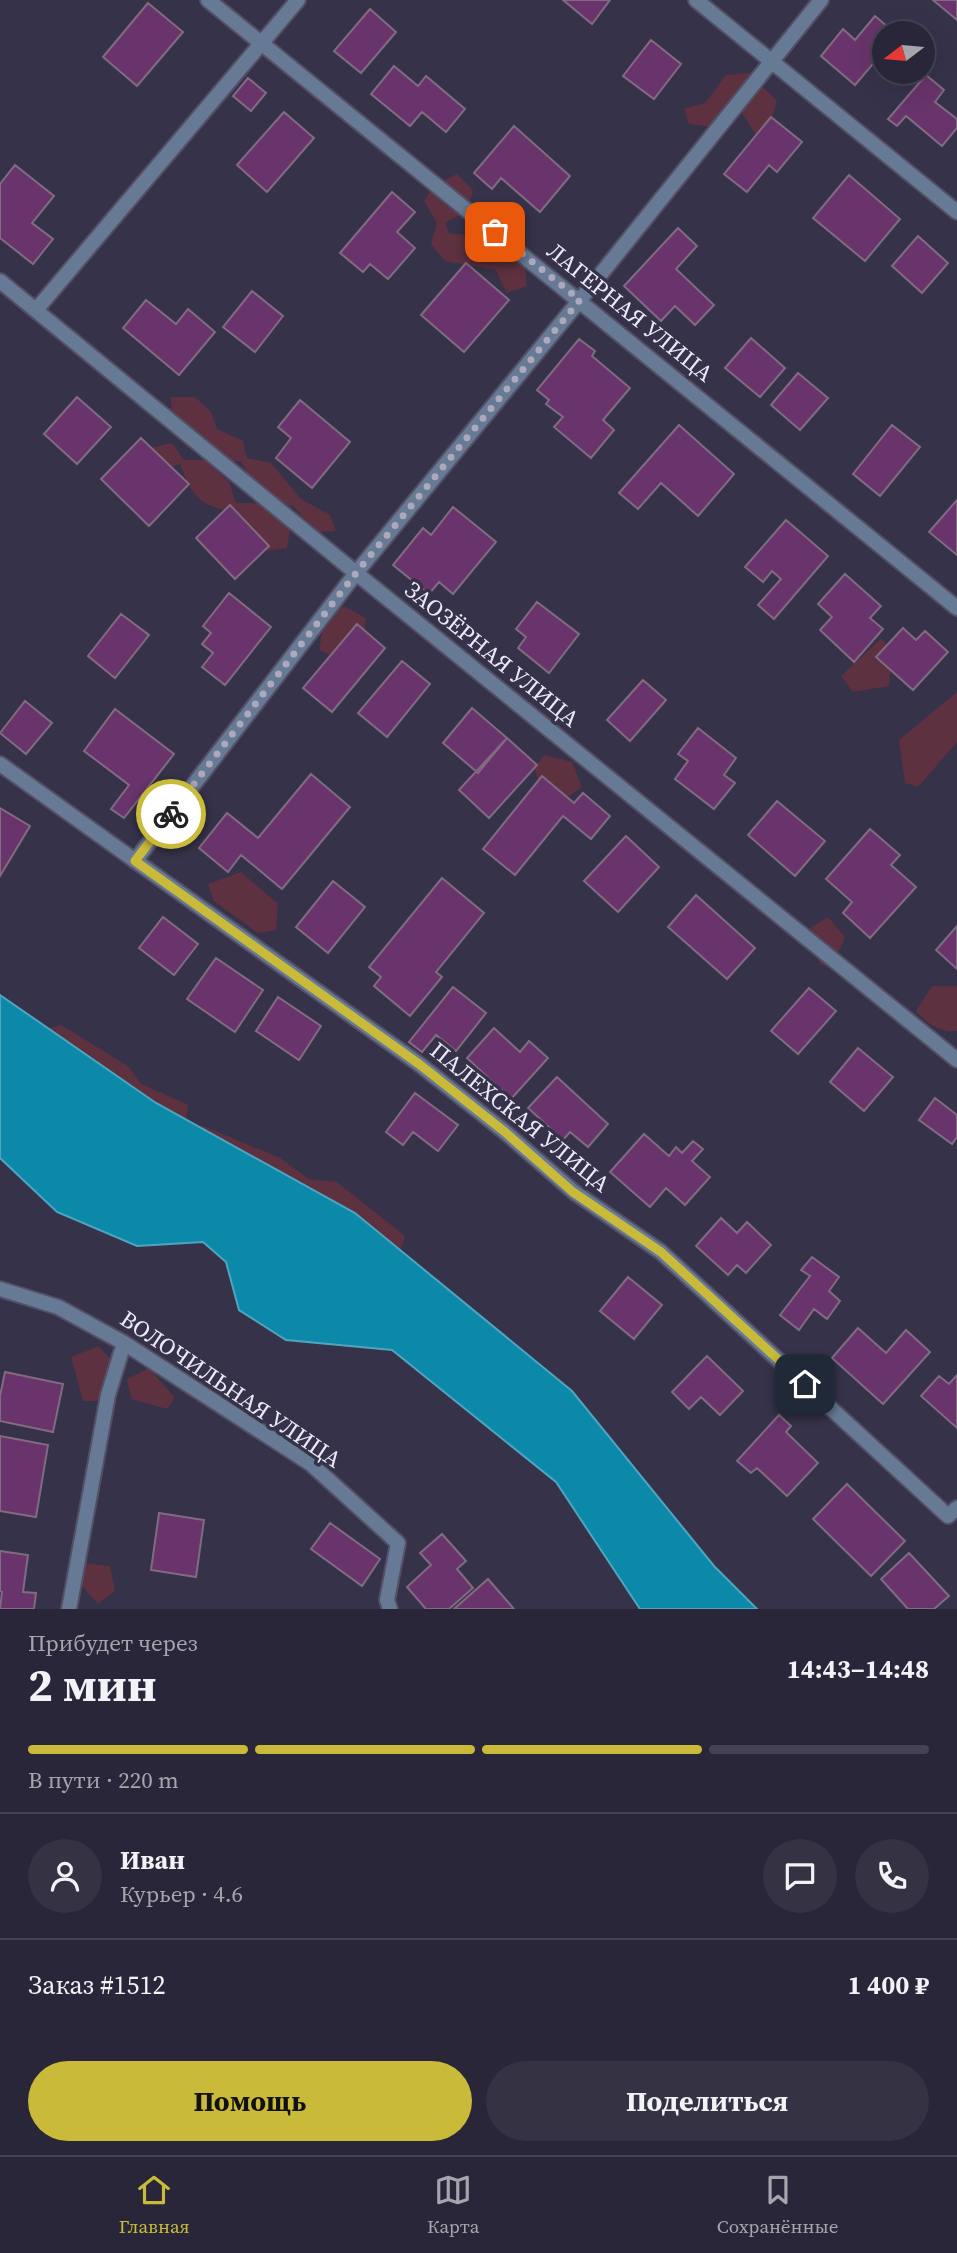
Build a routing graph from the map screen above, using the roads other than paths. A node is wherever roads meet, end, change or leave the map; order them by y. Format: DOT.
graph roads {
  1 [pos="208,0"];
  2 [pos="298,0"];
  3 [pos="696,0"];
  4 [pos="821,0"];
  5 [pos="262,44"];
  6 [pos="772,63"];
  7 [pos="957,212"];
  8 [pos="0,281"];
  9 [pos="580,300"];
  10 [pos="36,310"];
  11 [pos="356,573"];
  12 [pos="957,608"];
  13 [pos="0,764"];
  14 [pos="135,861"];
  15 [pos="957,1060"];
  16 [pos="0,1289"];
  17 [pos="124,1343"];
  18 [pos="953,1512"];
  19 [pos="69,1609"];
  20 [pos="390,1609"];
  1 -- 5 [label="street, ЛАГЕРНАЯ УЛИЦА"];
  2 -- 5 [label="street"];
  3 -- 6 [label="street"];
  4 -- 6 [label="street"];
  5 -- 9 [label="street, ЛАГЕРНАЯ УЛИЦА"];
  5 -- 10 [label="street"];
  6 -- 7 [label="street"];
  6 -- 9 [label="street"];
  8 -- 10 [label="street, ЗАОЗЁРНАЯ УЛИЦА"];
  9 -- 11 [label="street"];
  9 -- 12 [label="street, ЛАГЕРНАЯ УЛИЦА"];
  10 -- 11 [label="street, ЗАОЗЁРНАЯ УЛИЦА"];
  11 -- 14 [label="street"];
  11 -- 15 [label="street, ЗАОЗЁРНАЯ УЛИЦА"];
  13 -- 14 [label="street, ПАЛЕХСКАЯ УЛИЦА"];
  14 -- 18 [label="street, ПАЛЕХСКАЯ УЛИЦА"];
  16 -- 17 [label="street, ВОЛОЧИЛЬНАЯ УЛИЦА"];
  17 -- 19 [label="street"];
  17 -- 20 [label="street, ВОЛОЧИЛЬНАЯ УЛИЦА"];
}
